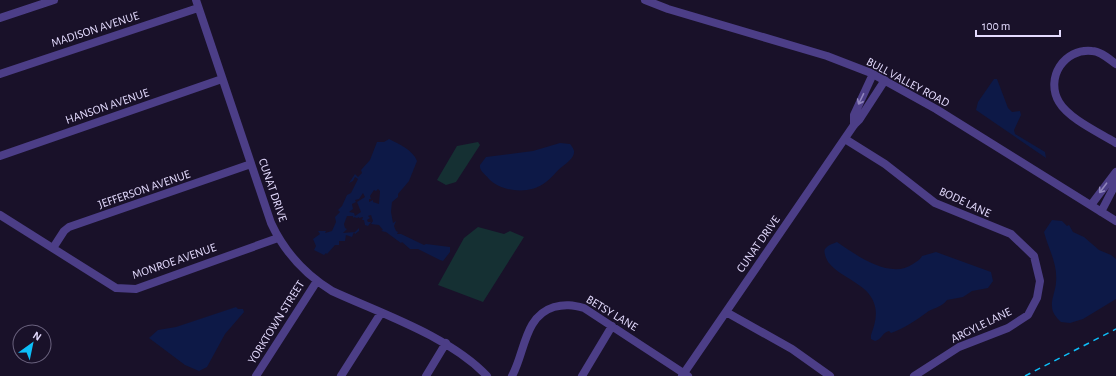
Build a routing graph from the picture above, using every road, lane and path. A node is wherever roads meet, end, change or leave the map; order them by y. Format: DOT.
graph roads {
  1 [pos="54,0"];
  2 [pos="645,0"];
  3 [pos="197,4"];
  4 [pos="0,18"];
  5 [pos="1116,64"];
  6 [pos="0,74"];
  7 [pos="873,74"];
  8 [pos="222,79"];
  9 [pos="885,80"];
  10 [pos="854,125"];
  11 [pos="845,138"];
  12 [pos="1116,143"];
  13 [pos="0,156"];
  14 [pos="251,164"];
  15 [pos="1116,172"];
  16 [pos="1116,183"];
  17 [pos="1091,205"];
  18 [pos="1101,212"];
  19 [pos="0,215"];
  20 [pos="1116,221"];
  21 [pos="278,238"];
  22 [pos="53,248"];
  23 [pos="1040,281"];
  24 [pos="317,282"];
  25 [pos="726,312"];
  26 [pos="381,313"];
  27 [pos="612,326"];
  28 [pos="446,343"];
  29 [pos="685,375"];
  30 [pos="256,376"];
  31 [pos="341,376"];
  32 [pos="426,376"];
  33 [pos="487,376"];
  34 [pos="512,376"];
  35 [pos="582,376"];
  36 [pos="830,376"];
  37 [pos="914,376"];
  1 -- 4 [label="street"];
  2 -- 7 [label="street, BULL VALLEY ROAD"];
  3 -- 6 [label="street, MADISON AVENUE"];
  3 -- 8 [label="street, CUNAT DRIVE"];
  5 -- 12 [label="street"];
  7 -- 9 [label="street, BULL VALLEY ROAD"];
  7 -- 10 [label="street, CUNAT DRIVE, one-way"];
  8 -- 13 [label="street, HANSON AVENUE"];
  8 -- 14 [label="street, CUNAT DRIVE"];
  9 -- 10 [label="street, CUNAT DRIVE"];
  9 -- 17 [label="street, BULL VALLEY ROAD"];
  10 -- 11 [label="street, CUNAT DRIVE"];
  11 -- 23 [label="street, BODE LANE"];
  11 -- 25 [label="street, CUNAT DRIVE"];
  14 -- 21 [label="street, CUNAT DRIVE"];
  14 -- 22 [label="street, JEFFERSON AVENUE"];
  15 -- 17 [label="street, one-way"];
  16 -- 18 [label="street"];
  17 -- 18 [label="street, BULL VALLEY ROAD"];
  18 -- 20 [label="street, BULL VALLEY ROAD"];
  19 -- 22 [label="street, MONROE AVENUE"];
  21 -- 22 [label="street, MONROE AVENUE"];
  21 -- 24 [label="street, CUNAT DRIVE"];
  23 -- 37 [label="street, ARGYLE LANE"];
  24 -- 26 [label="street, CUNAT DRIVE"];
  24 -- 30 [label="street, YORKTOWN STREET"];
  25 -- 29 [label="street, CUNAT DRIVE"];
  25 -- 36 [label="street"];
  26 -- 28 [label="street, CUNAT DRIVE"];
  26 -- 31 [label="street"];
  27 -- 29 [label="street, BETSY LANE"];
  27 -- 34 [label="street, BETSY LANE"];
  27 -- 35 [label="street"];
  28 -- 32 [label="street"];
  28 -- 33 [label="street, CUNAT DRIVE"];
}
